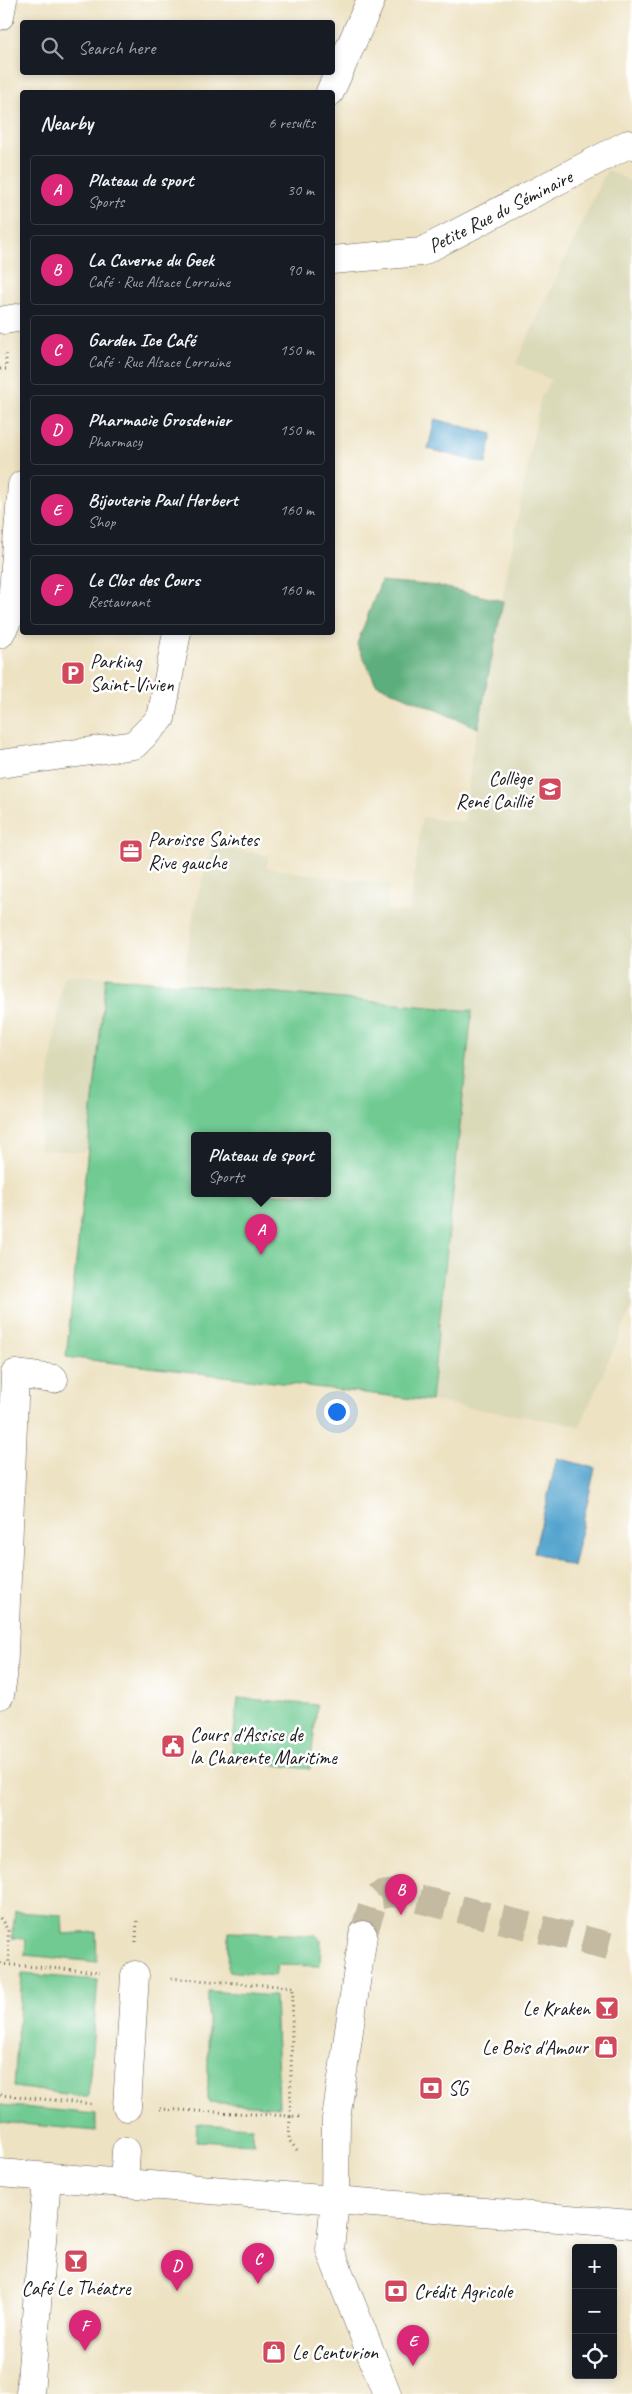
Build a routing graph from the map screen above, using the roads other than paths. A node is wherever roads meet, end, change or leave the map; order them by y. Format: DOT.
graph roads {
  1 [pos="3,0"];
  2 [pos="371,0"];
  3 [pos="0,16"];
  4 [pos="331,90"];
  5 [pos="632,145"];
  6 [pos="335,260"];
  7 [pos="20,509"];
  8 [pos="0,634"];
  9 [pos="176,635"];
  10 [pos="0,764"];
  11 [pos="54,1379"];
  12 [pos="0,1695"];
  13 [pos="363,1935"];
  14 [pos="134,1975"];
  15 [pos="127,2107"];
  16 [pos="126,2151"];
  17 [pos="0,2173"];
  18 [pos="47,2177"];
  19 [pos="124,2183"];
  20 [pos="335,2200"];
  21 [pos="632,2224"];
  22 [pos="30,2394"];
  23 [pos="387,2394"];
  1 -- 3 [label="street"];
  2 -- 4 [label="street"];
  5 -- 6 [label="street, Petite Rue du Séminaire"];
  7 -- 8 [label="street"];
  9 -- 10 [label="street"];
  11 -- 12 [label="street"];
  13 -- 20 [label="street"];
  14 -- 15 [label="street"];
  16 -- 19 [label="street"];
  17 -- 18 [label="street"];
  18 -- 19 [label="street"];
  18 -- 22 [label="street"];
  19 -- 20 [label="street"];
  20 -- 21 [label="street"];
  20 -- 23 [label="street"];
}
